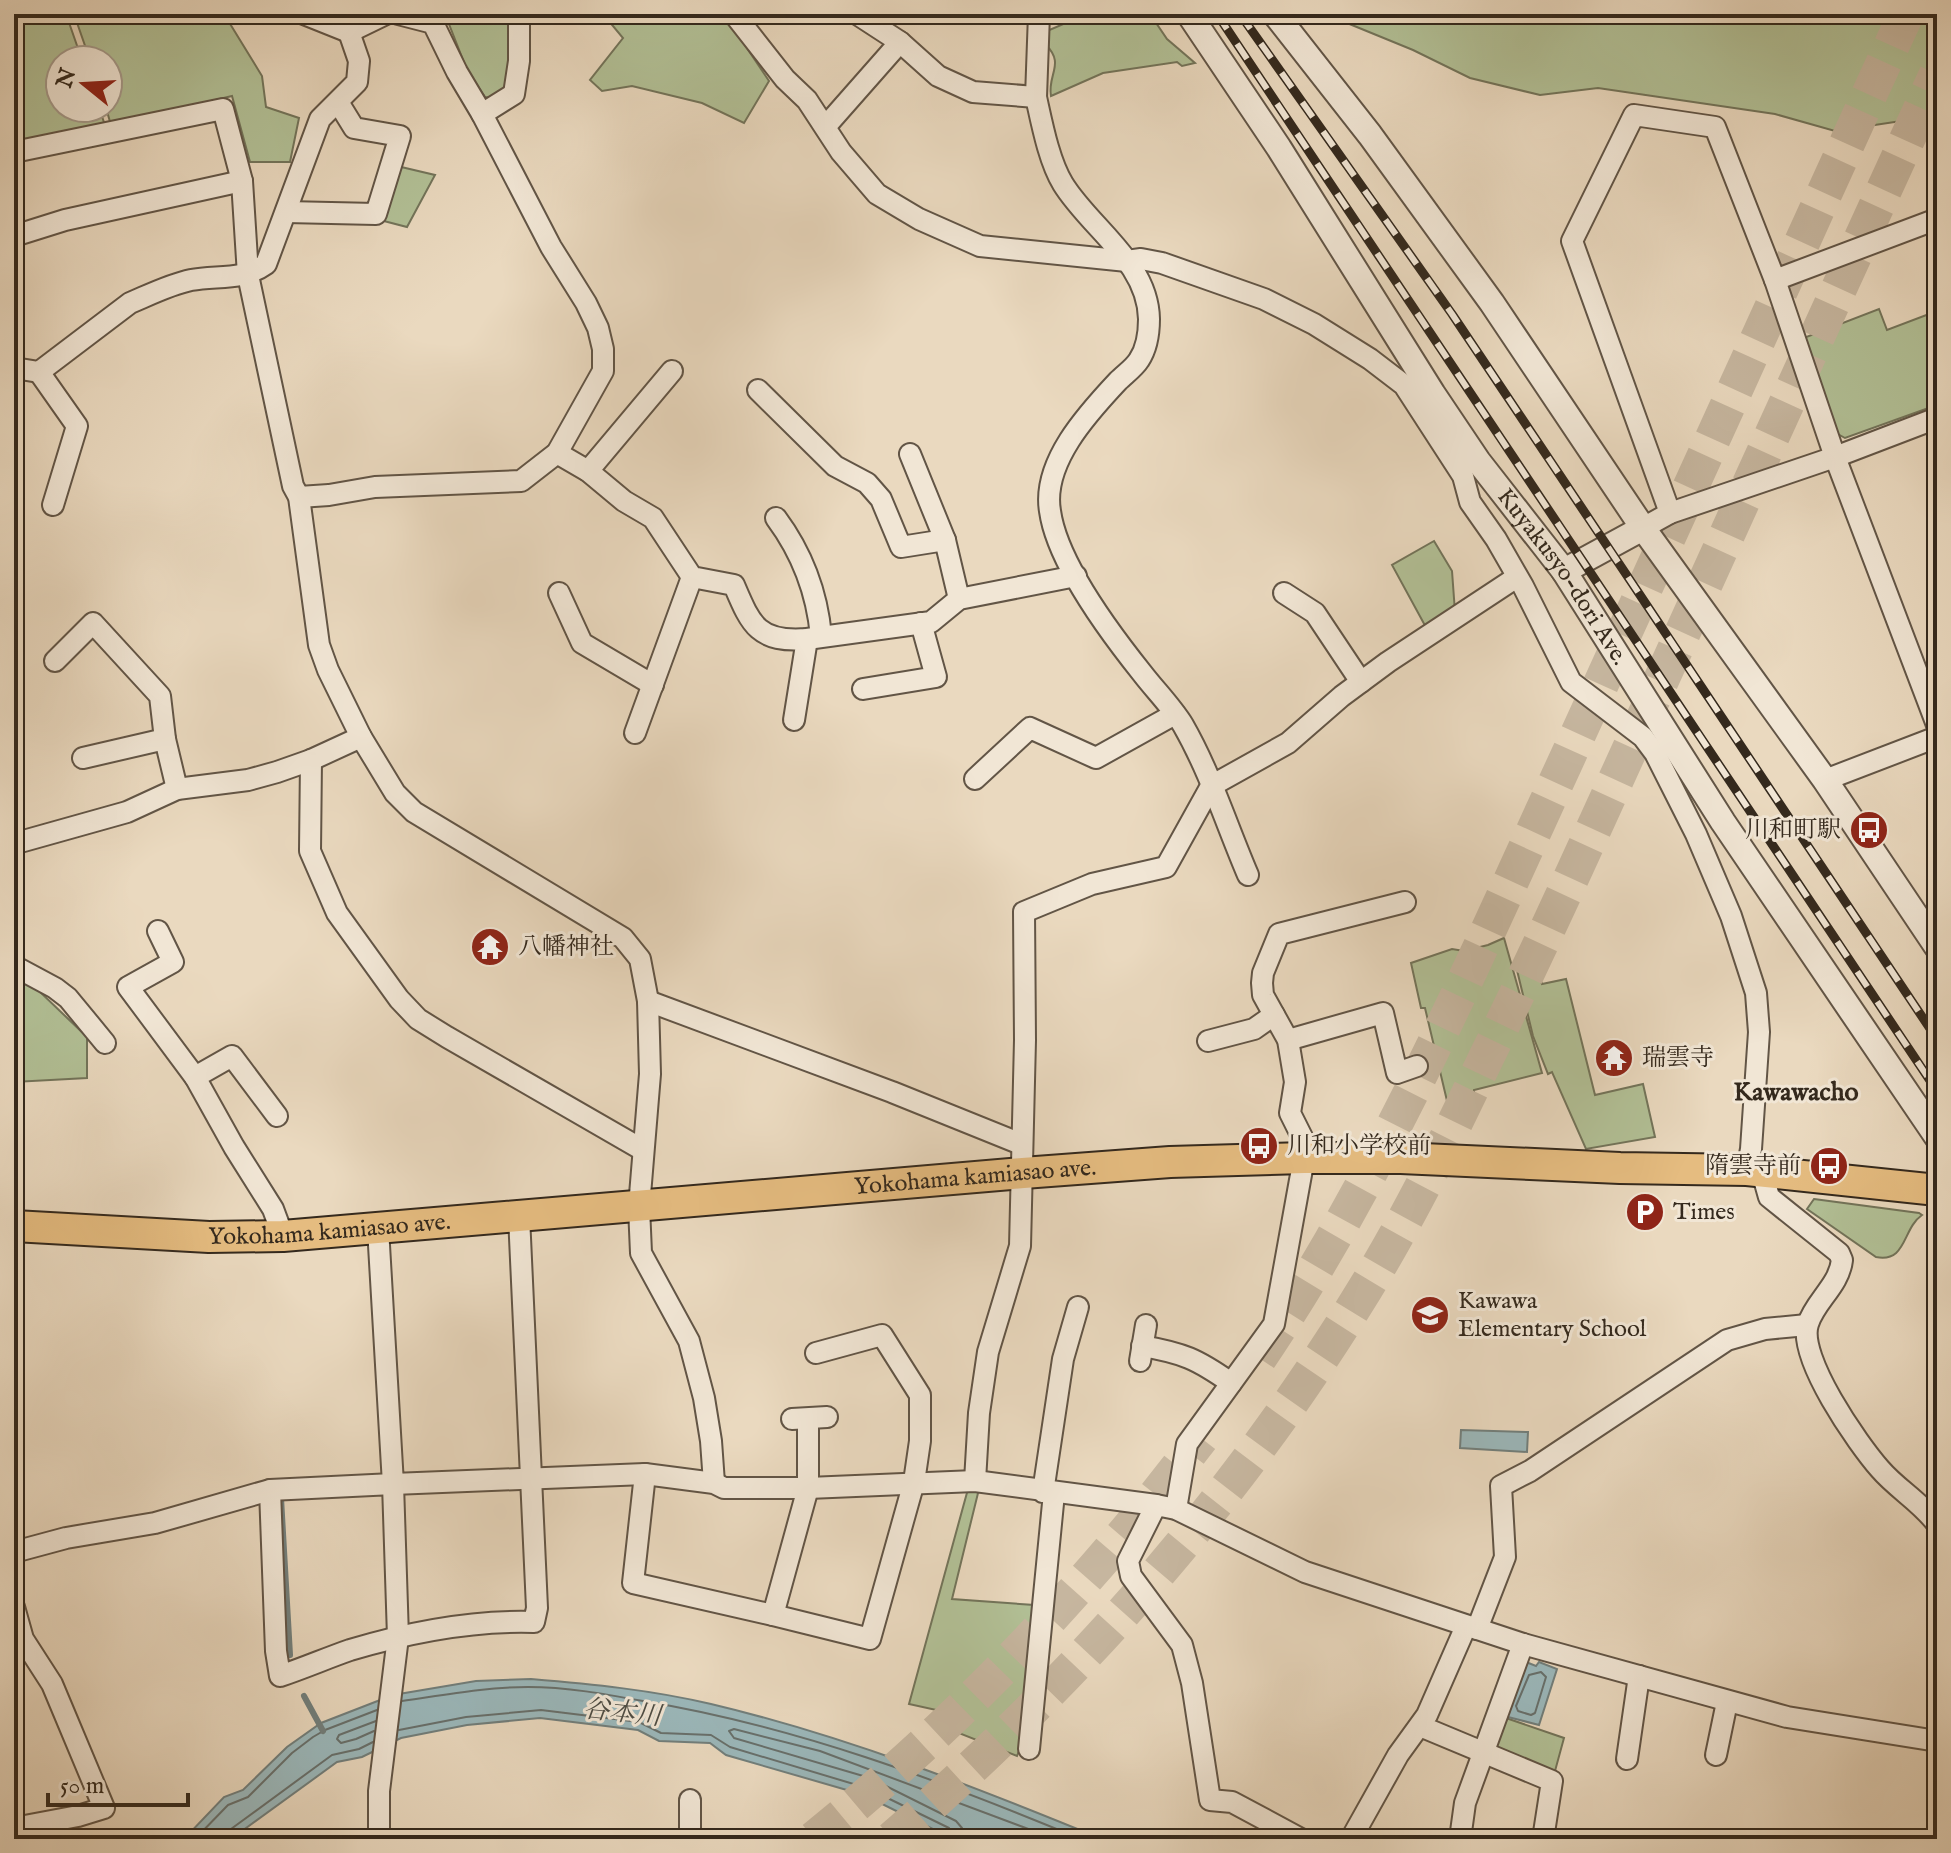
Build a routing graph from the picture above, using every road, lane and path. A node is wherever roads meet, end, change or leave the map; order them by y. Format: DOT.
graph roads {
  1 [pos="304,14"];
  2 [pos="386,14"];
  3 [pos="398,14"];
  4 [pos="519,14"];
  5 [pos="734,14"];
  6 [pos="857,14"];
  7 [pos="1039,14"];
  8 [pos="1189,14"];
  9 [pos="1275,14"];
  10 [pos="349,32"];
  11 [pos="900,42"];
  12 [pos="1036,97"];
  13 [pos="338,102"];
  14 [pos="482,114"];
  15 [pos="826,126"];
  16 [pos="14,130"];
  17 [pos="18,151"];
  18 [pos="242,181"];
  19 [pos="286,212"];
  20 [pos="1937,219"];
  21 [pos="14,236"];
  22 [pos="1127,261"];
  23 [pos="248,275"];
  24 [pos="1775,280"];
  25 [pos="14,368"];
  26 [pos="672,371"];
  27 [pos="39,372"];
  28 [pos="758,390"];
  29 [pos="1937,418"];
  30 [pos="557,453"];
  31 [pos="910,454"];
  32 [pos="1835,457"];
  33 [pos="1471,469"];
  34 [pos="588,471"];
  35 [pos="299,497"];
  36 [pos="53,505"];
  37 [pos="1670,513"];
  38 [pos="776,518"];
  39 [pos="1643,528"];
  40 [pos="945,540"];
  41 [pos="1564,571"];
  42 [pos="1076,576"];
  43 [pos="692,577"];
  44 [pos="1517,577"];
  45 [pos="559,593"];
  46 [pos="1284,593"];
  47 [pos="959,599"];
  48 [pos="921,623"];
  49 [pos="814,637"];
  50 [pos="55,661"];
  51 [pos="1361,682"];
  52 [pos="653,685"];
  53 [pos="863,689"];
  54 [pos="1175,714"];
  55 [pos="794,720"];
  56 [pos="1937,725"];
  57 [pos="635,733"];
  58 [pos="361,737"];
  59 [pos="1937,737"];
  60 [pos="165,739"];
  61 [pos="83,758"];
  62 [pos="311,760"];
  63 [pos="975,779"];
  64 [pos="1825,780"];
  65 [pos="1211,786"];
  66 [pos="177,789"];
  67 [pos="1723,822"];
  68 [pos="1696,834"];
  69 [pos="16,837"];
  70 [pos="1248,875"];
  71 [pos="1405,902"];
  72 [pos="158,931"];
  73 [pos="1937,947"];
  74 [pos="14,966"];
  75 [pos="648,1001"];
  76 [pos="1274,1015"];
  77 [pos="1288,1040"];
  78 [pos="1208,1041"];
  79 [pos="105,1043"];
  80 [pos="1417,1066"];
  81 [pos="195,1077"];
  82 [pos="277,1116"];
  83 [pos="1937,1137"];
  84 [pos="643,1150"];
  85 [pos="1304,1158"];
  86 [pos="1022,1159"];
  87 [pos="1755,1171"];
  88 [pos="1937,1190"];
  89 [pos="639,1207"];
  90 [pos="519,1216"];
  91 [pos="14,1226"];
  92 [pos="378,1228"];
  93 [pos="283,1236"];
  94 [pos="1078,1307"];
  95 [pos="1146,1325"];
  96 [pos="1807,1325"];
  97 [pos="816,1353"];
  98 [pos="1231,1383"];
  99 [pos="809,1418"];
  100 [pos="645,1474"];
  101 [pos="529,1478"];
  102 [pos="975,1481"];
  103 [pos="914,1482"];
  104 [pos="714,1483"];
  105 [pos="393,1484"];
  106 [pos="808,1488"];
  107 [pos="270,1490"];
  108 [pos="1049,1492"];
  109 [pos="1166,1507"];
  110 [pos="1937,1524"];
  111 [pos="14,1552"];
  112 [pos="14,1607"];
  113 [pos="773,1615"];
  114 [pos="1472,1628"];
  115 [pos="397,1643"];
  116 [pos="1523,1644"];
  117 [pos="1639,1676"];
  118 [pos="1727,1702"];
  119 [pos="1420,1726"];
  120 [pos="1937,1741"];
  121 [pos="1029,1749"];
  122 [pos="1484,1751"];
  123 [pos="1716,1755"];
  124 [pos="1627,1759"];
  125 [pos="690,1800"];
  126 [pos="14,1828"];
  127 [pos="379,1839"];
  128 [pos="690,1839"];
  129 [pos="1301,1839"];
  130 [pos="1351,1839"];
  131 [pos="1460,1839"];
  132 [pos="1543,1839"];
  1 -- 10 [label="street"];
  2 -- 10 [label="street"];
  3 -- 14 [label="street"];
  4 -- 14 [label="street"];
  5 -- 15 [label="street"];
  6 -- 11 [label="street"];
  7 -- 12 [label="street"];
  8 -- 33 [label="street, Kuyakusyo-dori Ave."];
  9 -- 39 [label="street"];
  10 -- 13 [label="street"];
  11 -- 12 [label="street"];
  11 -- 15 [label="street"];
  12 -- 22 [label="street"];
  13 -- 19 [label="street"];
  13 -- 19 [label="street"];
  14 -- 30 [label="street"];
  15 -- 22 [label="street"];
  16 -- 17 [label="street"];
  17 -- 18 [label="street"];
  18 -- 21 [label="street"];
  18 -- 23 [label="street"];
  19 -- 23 [label="street"];
  20 -- 24 [label="street"];
  22 -- 33 [label="street"];
  22 -- 42 [label="street"];
  23 -- 27 [label="street"];
  23 -- 35 [label="street"];
  24 -- 32 [label="street"];
  24 -- 37 [label="street"];
  25 -- 27 [label="street"];
  26 -- 34 [label="street"];
  27 -- 36 [label="street"];
  28 -- 40 [label="street"];
  29 -- 32 [label="street"];
  30 -- 34 [label="street"];
  30 -- 35 [label="street"];
  31 -- 40 [label="street"];
  32 -- 37 [label="street"];
  32 -- 56 [label="street"];
  33 -- 41 [label="street, Kuyakusyo-dori Ave."];
  33 -- 44 [label="street"];
  34 -- 43 [label="street"];
  35 -- 58 [label="street"];
  37 -- 39 [label="street"];
  38 -- 49 [label="street"];
  39 -- 41 [label="street"];
  39 -- 64 [label="street"];
  40 -- 47 [label="street"];
  41 -- 67 [label="street, Kuyakusyo-dori Ave."];
  42 -- 47 [label="street"];
  42 -- 54 [label="street"];
  43 -- 49 [label="street"];
  43 -- 52 [label="street"];
  44 -- 51 [label="street"];
  44 -- 68 [label="street"];
  45 -- 52 [label="street"];
  46 -- 51 [label="street"];
  47 -- 48 [label="street"];
  48 -- 49 [label="street"];
  48 -- 53 [label="street"];
  49 -- 55 [label="street"];
  50 -- 60 [label="street"];
  51 -- 65 [label="street"];
  52 -- 57 [label="street"];
  54 -- 63 [label="street"];
  54 -- 65 [label="street"];
  58 -- 62 [label="street"];
  58 -- 75 [label="street"];
  59 -- 64 [label="street"];
  60 -- 61 [label="street"];
  60 -- 66 [label="street"];
  62 -- 66 [label="street"];
  62 -- 84 [label="street"];
  64 -- 73 [label="street"];
  65 -- 70 [label="street"];
  65 -- 86 [label="street"];
  66 -- 69 [label="street"];
  67 -- 68 [label="street"];
  67 -- 83 [label="street, Kuyakusyo-dori Ave."];
  68 -- 87 [label="street"];
  71 -- 76 [label="street"];
  72 -- 81 [label="street"];
  74 -- 79 [label="street"];
  75 -- 84 [label="street"];
  75 -- 86 [label="street"];
  76 -- 77 [label="street"];
  76 -- 78 [label="street"];
  77 -- 80 [label="street"];
  77 -- 85 [label="street"];
  81 -- 82 [label="street"];
  81 -- 93 [label="street"];
  84 -- 89 [label="street"];
  85 -- 86 [label="main road, Yokohama kamiasao ave."];
  85 -- 87 [label="main road, Yokohama kamiasao ave."];
  85 -- 98 [label="street"];
  86 -- 89 [label="main road, Yokohama kamiasao ave."];
  86 -- 102 [label="street"];
  87 -- 88 [label="main road, Yokohama kamiasao ave."];
  87 -- 96 [label="street"];
  89 -- 90 [label="main road, Yokohama kamiasao ave."];
  89 -- 104 [label="street"];
  90 -- 92 [label="main road, Yokohama kamiasao ave."];
  90 -- 101 [label="street"];
  91 -- 93 [label="main road, Yokohama kamiasao ave."];
  92 -- 93 [label="main road, Yokohama kamiasao ave."];
  92 -- 105 [label="street"];
  94 -- 108 [label="street"];
  95 -- 98 [label="street"];
  96 -- 110 [label="street"];
  96 -- 114 [label="street"];
  97 -- 103 [label="street"];
  98 -- 109 [label="street"];
  99 -- 106 [label="street"];
  100 -- 101 [label="street"];
  100 -- 104 [label="street"];
  100 -- 113 [label="street"];
  101 -- 105 [label="street"];
  101 -- 115 [label="street"];
  102 -- 103 [label="street"];
  102 -- 108 [label="street"];
  103 -- 106 [label="street"];
  103 -- 113 [label="street"];
  104 -- 106 [label="street"];
  105 -- 107 [label="street"];
  105 -- 115 [label="street"];
  106 -- 113 [label="street"];
  107 -- 111 [label="street"];
  107 -- 115 [label="street"];
  108 -- 109 [label="street"];
  108 -- 121 [label="street"];
  109 -- 114 [label="street"];
  109 -- 129 [label="street"];
  112 -- 126 [label="street"];
  114 -- 116 [label="street"];
  114 -- 119 [label="street"];
  115 -- 127 [label="street"];
  116 -- 117 [label="street"];
  116 -- 122 [label="street"];
  117 -- 118 [label="street"];
  117 -- 124 [label="street"];
  118 -- 120 [label="street"];
  118 -- 123 [label="street"];
  119 -- 122 [label="street"];
  119 -- 130 [label="street"];
  122 -- 131 [label="street"];
  122 -- 132 [label="street"];
  125 -- 128 [label="street"];
}
